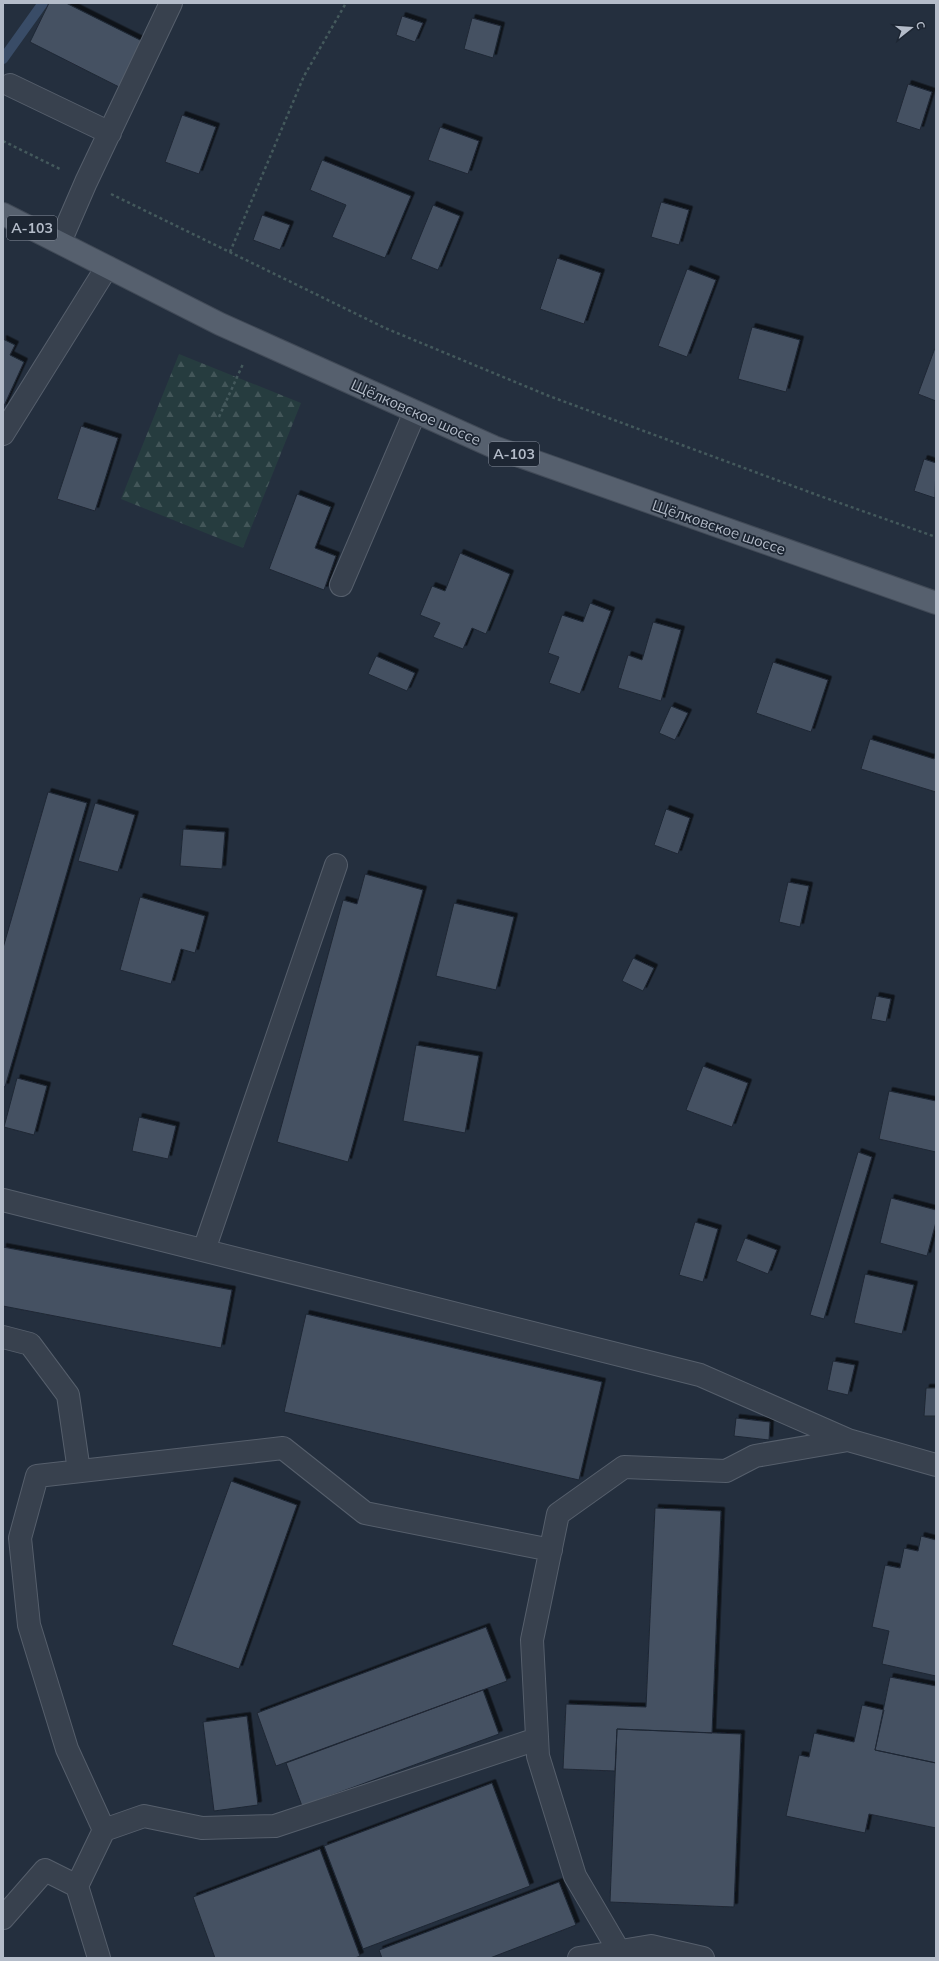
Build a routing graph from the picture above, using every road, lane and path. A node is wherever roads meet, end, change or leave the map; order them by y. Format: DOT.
graph roads {
  1 [pos="171,3"];
  2 [pos="346,3"];
  3 [pos="10,85"];
  4 [pos="110,133"];
  5 [pos="3,141"];
  6 [pos="86,182"];
  7 [pos="3,214"];
  8 [pos="60,242"];
  9 [pos="230,252"];
  10 [pos="108,268"];
  11 [pos="244,361"];
  12 [pos="415,412"];
  13 [pos="219,417"];
  14 [pos="3,434"];
  15 [pos="936,537"];
  16 [pos="341,585"];
  17 [pos="936,603"];
  18 [pos="336,865"];
  19 [pos="3,1200"];
  20 [pos="204,1250"];
  21 [pos="3,1337"];
  22 [pos="848,1440"];
  23 [pos="936,1465"];
  24 [pos="79,1471"];
  25 [pos="551,1550"];
  26 [pos="537,1739"];
  27 [pos="104,1830"];
  28 [pos="77,1886"];
  29 [pos="3,1918"];
  30 [pos="619,1951"];
  31 [pos="99,1958"];
  32 [pos="579,1958"];
  33 [pos="703,1958"];
  1 -- 4 [label="lane"];
  2 -- 9 [label="path"];
  3 -- 4 [label="lane"];
  4 -- 6 [label="lane"];
  5 -- 6 [label="path"];
  6 -- 8 [label="lane"];
  6 -- 9 [label="path"];
  7 -- 8 [label="main road, Щёлковское шоссе / А-103"];
  8 -- 10 [label="main road, Щёлковское шоссе / А-103"];
  9 -- 15 [label="path"];
  10 -- 12 [label="main road, Щёлковское шоссе / А-103"];
  10 -- 14 [label="lane"];
  11 -- 13 [label="path"];
  12 -- 16 [label="lane"];
  12 -- 17 [label="main road, Щёлковское шоссе / А-103"];
  18 -- 20 [label="lane"];
  19 -- 20 [label="lane"];
  20 -- 22 [label="lane"];
  21 -- 24 [label="lane"];
  22 -- 23 [label="lane"];
  22 -- 25 [label="lane"];
  24 -- 25 [label="lane"];
  24 -- 27 [label="lane"];
  25 -- 26 [label="lane"];
  26 -- 27 [label="lane"];
  26 -- 30 [label="lane"];
  27 -- 28 [label="lane"];
  28 -- 29 [label="lane"];
  28 -- 31 [label="lane"];
  30 -- 32 [label="lane"];
  30 -- 33 [label="lane"];
}
